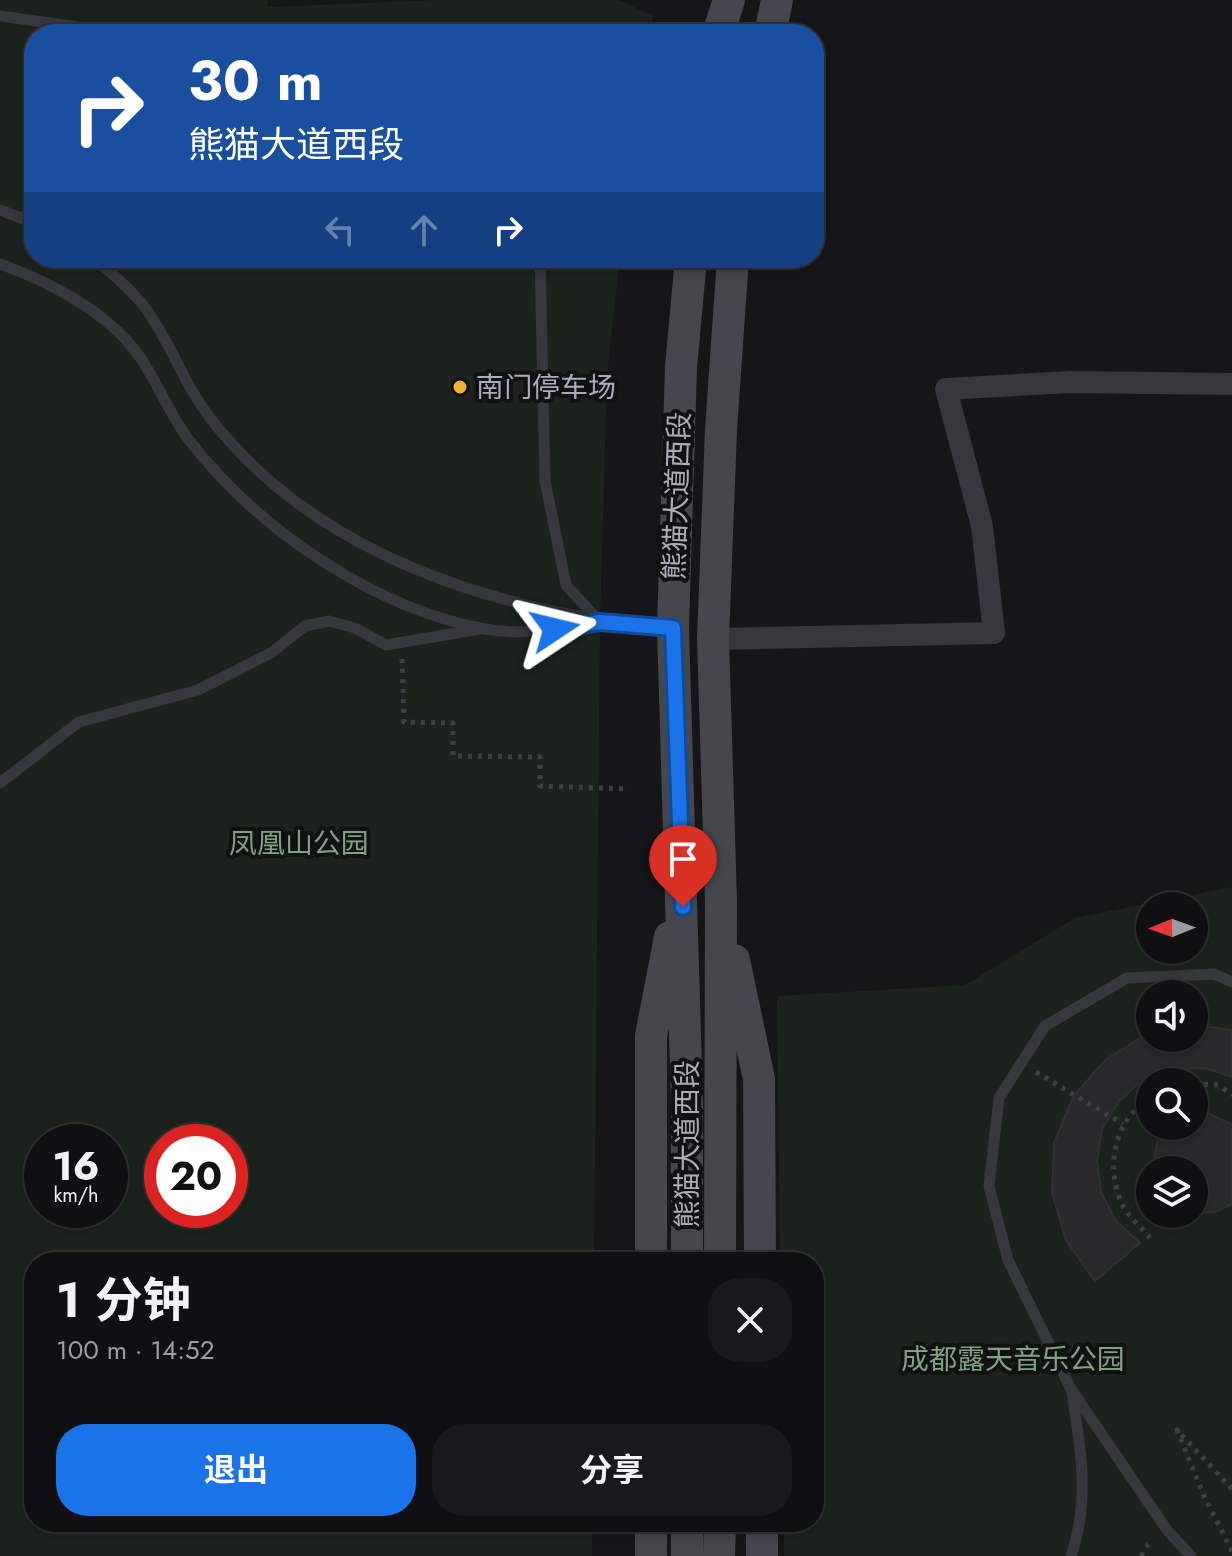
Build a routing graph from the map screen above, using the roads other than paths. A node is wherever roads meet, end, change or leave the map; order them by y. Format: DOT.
graph roads {
  1 [pos="729,0"];
  2 [pos="777,0"];
  3 [pos="0,16"];
  4 [pos="56,24"];
  5 [pos="721,24"];
  6 [pos="772,24"];
  7 [pos="0,210"];
  8 [pos="24,219"];
  9 [pos="0,264"];
  10 [pos="103,268"];
  11 [pos="540,268"];
  12 [pos="690,268"];
  13 [pos="732,268"];
  14 [pos="1232,384"];
  15 [pos="600,622"];
  16 [pos="673,628"];
  17 [pos="485,629"];
  18 [pos="713,639"];
  19 [pos="0,783"];
  20 [pos="682,879"];
  21 [pos="721,901"];
  22 [pos="1232,982"];
  23 [pos="651,1252"];
  24 [pos="687,1252"];
  25 [pos="720,1252"];
  26 [pos="760,1252"];
  27 [pos="1071,1389"];
  28 [pos="651,1532"];
  29 [pos="687,1532"];
  30 [pos="720,1532"];
  31 [pos="762,1532"];
  32 [pos="651,1556"];
  33 [pos="687,1556"];
  34 [pos="719,1556"];
  35 [pos="762,1556"];
  36 [pos="1071,1556"];
  37 [pos="1191,1556"];
  1 -- 5 [label="street"];
  2 -- 6 [label="street"];
  3 -- 4 [label="lane"];
  7 -- 8 [label="lane"];
  9 -- 17 [label="lane"];
  10 -- 15 [label="lane"];
  11 -- 15 [label="lane"];
  12 -- 16 [label="street, 熊猫大道西段"];
  13 -- 18 [label="street, 熊猫大道西段"];
  14 -- 18 [label="street"];
  15 -- 16 [label="lane"];
  15 -- 17 [label="lane"];
  16 -- 20 [label="street, 熊猫大道西段"];
  17 -- 19 [label="lane"];
  18 -- 21 [label="street, 熊猫大道西段"];
  20 -- 23 [label="street"];
  20 -- 24 [label="street, 熊猫大道西段"];
  21 -- 25 [label="street, 熊猫大道西段"];
  21 -- 26 [label="street"];
  22 -- 27 [label="lane"];
  27 -- 36 [label="lane"];
  27 -- 37 [label="lane"];
  28 -- 32 [label="street"];
  29 -- 33 [label="street"];
  30 -- 34 [label="street"];
  31 -- 35 [label="street"];
}
